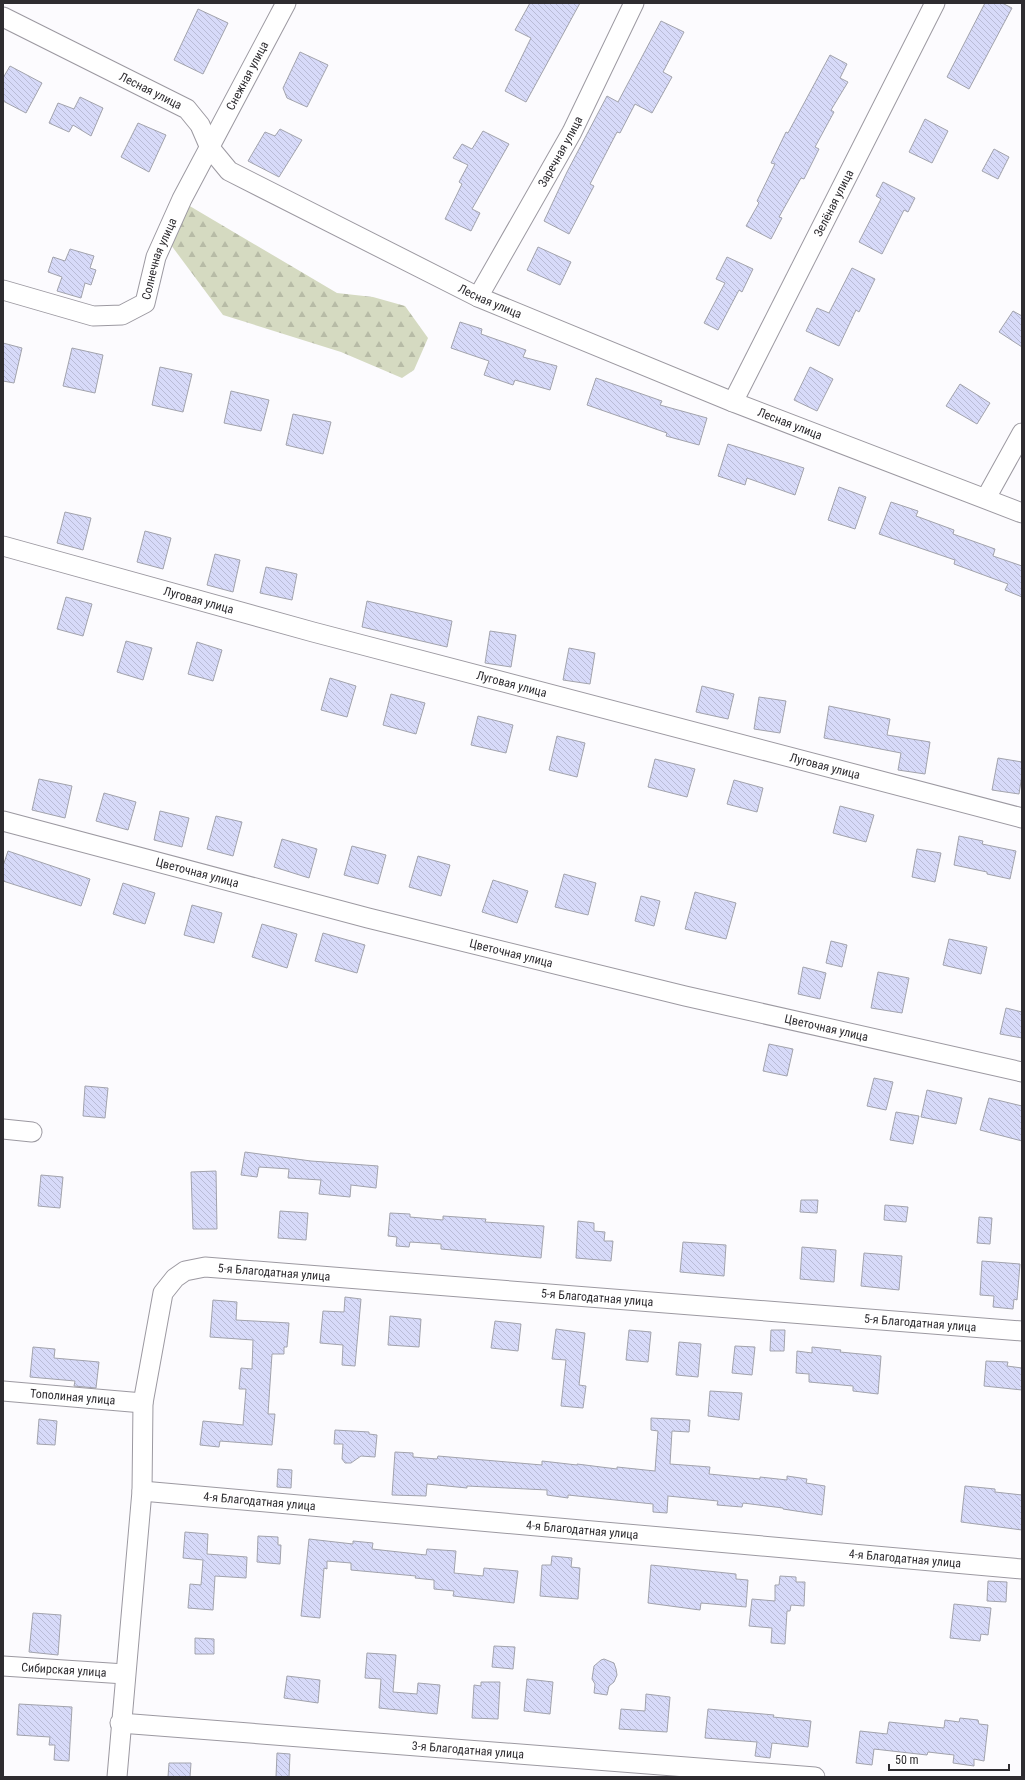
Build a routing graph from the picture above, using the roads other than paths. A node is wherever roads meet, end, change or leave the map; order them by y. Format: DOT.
graph roads {
  1 [pos="286,3"];
  2 [pos="634,3"];
  3 [pos="935,3"];
  4 [pos="3,17"];
  5 [pos="210,148"];
  6 [pos="3,290"];
  7 [pos="478,297"];
  8 [pos="733,402"];
  9 [pos="1022,433"];
  10 [pos="986,498"];
  11 [pos="1022,513"];
  12 [pos="3,546"];
  13 [pos="1022,818"];
  14 [pos="3,821"];
  15 [pos="1022,1072"];
  16 [pos="3,1129"];
  17 [pos="32,1132"];
  18 [pos="1022,1331"];
  19 [pos="3,1391"];
  20 [pos="144,1403"];
  21 [pos="142,1491"];
  22 [pos="1022,1569"];
  23 [pos="3,1666"];
  24 [pos="125,1674"];
  25 [pos="120,1723"];
  26 [pos="117,1777"];
  27 [pos="815,1777"];
  1 -- 5 [label="street, Снежная улица"];
  2 -- 7 [label="street, Заречная улица"];
  3 -- 8 [label="street, Зелёная улица"];
  4 -- 5 [label="street, Лесная улица"];
  5 -- 6 [label="street, Солнечная улица"];
  5 -- 7 [label="street, Лесная улица"];
  7 -- 8 [label="street, Лесная улица"];
  8 -- 10 [label="street, Лесная улица"];
  9 -- 10 [label="street"];
  10 -- 11 [label="street, Лесная улица"];
  12 -- 13 [label="street, Луговая улица"];
  14 -- 15 [label="street, Цветочная улица"];
  16 -- 17 [label="street"];
  18 -- 20 [label="street, 5-я Благодатная улица"];
  19 -- 20 [label="street, Тополиная улица"];
  20 -- 21 [label="street"];
  21 -- 22 [label="street, 4-я Благодатная улица"];
  21 -- 24 [label="street"];
  23 -- 24 [label="street, Сибирская улица"];
  24 -- 25 [label="street"];
  25 -- 26 [label="street"];
  25 -- 27 [label="street, 3-я Благодатная улица"];
}
